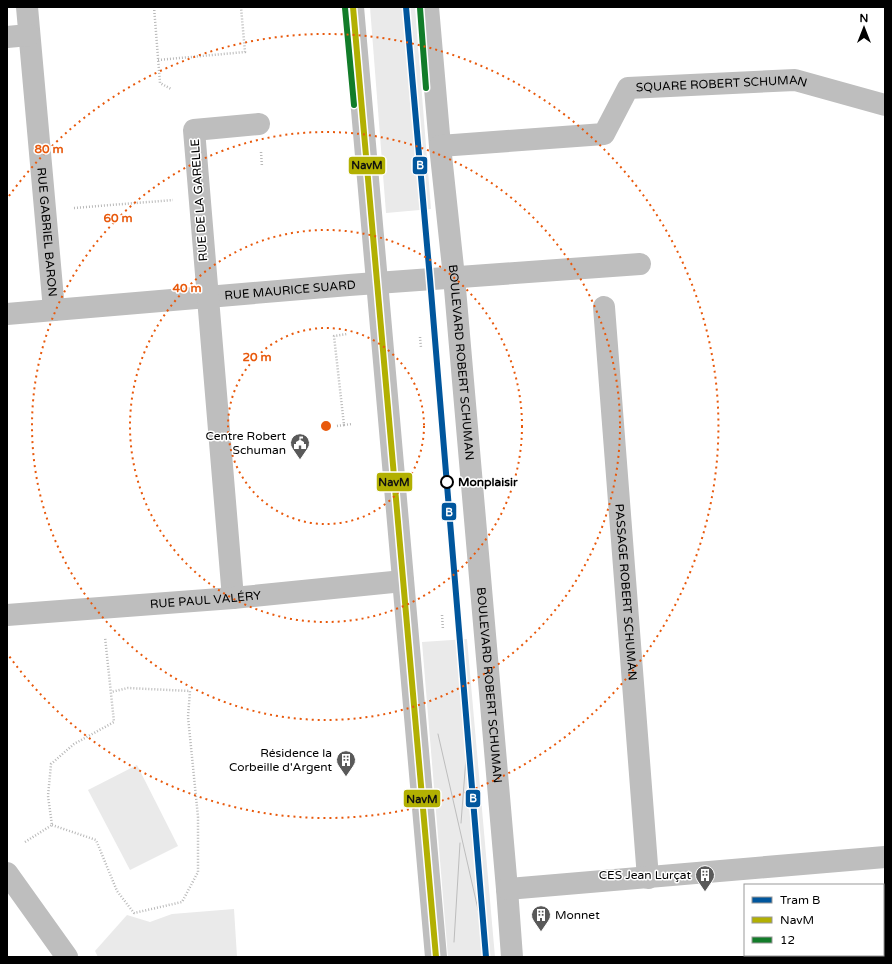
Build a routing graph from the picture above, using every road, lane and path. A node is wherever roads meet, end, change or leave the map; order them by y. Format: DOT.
graph roads {
  1 [pos="27,7"];
  2 [pos="154,7"];
  3 [pos="241,7"];
  4 [pos="353,7"];
  5 [pos="428,7"];
  6 [pos="29,34"];
  7 [pos="7,37"];
  8 [pos="158,60"];
  9 [pos="171,89"];
  10 [pos="885,105"];
  11 [pos="259,124"];
  12 [pos="440,146"];
  13 [pos="179,199"];
  14 [pos="68,209"];
  15 [pos="640,264"];
  16 [pos="454,277"];
  17 [pos="378,283"];
  18 [pos="207,297"];
  19 [pos="604,307"];
  20 [pos="54,310"];
  21 [pos="7,314"];
  22 [pos="347,334"];
  23 [pos="420,337"];
  24 [pos="421,348"];
  25 [pos="352,424"];
  26 [pos="344,425"];
  27 [pos="337,426"];
  28 [pos="403,581"];
  29 [pos="233,598"];
  30 [pos="7,615"];
  31 [pos="442,615"];
  32 [pos="443,630"];
  33 [pos="105,635"];
  34 [pos="111,692"];
  35 [pos="52,825"];
  36 [pos="25,842"];
  37 [pos="885,857"];
  38 [pos="7,873"];
  39 [pos="648,878"];
  40 [pos="507,889"];
  41 [pos="67,957"];
  42 [pos="436,957"];
  43 [pos="512,957"];
  1 -- 6 [label="street, RUE GABRIEL BARON"];
  2 -- 8 [label="path"];
  3 -- 8 [label="path"];
  4 -- 17 [label="street"];
  5 -- 12 [label="street, BOULEVARD ROBERT SCHUMAN"];
  6 -- 7 [label="street"];
  6 -- 20 [label="street, RUE GABRIEL BARON"];
  8 -- 9 [label="path"];
  10 -- 12 [label="street, SQUARE ROBERT SCHUMAN"];
  11 -- 18 [label="street, RUE DE LA GARELLE"];
  12 -- 16 [label="street, BOULEVARD ROBERT SCHUMAN"];
  13 -- 14 [label="path"];
  15 -- 16 [label="street, RUE MAURICE SUARD"];
  16 -- 17 [label="street, RUE MAURICE SUARD"];
  16 -- 40 [label="street, BOULEVARD ROBERT SCHUMAN"];
  17 -- 18 [label="street, RUE MAURICE SUARD"];
  17 -- 28 [label="street"];
  18 -- 20 [label="street, RUE MAURICE SUARD"];
  18 -- 29 [label="street, RUE DE LA GARELLE"];
  19 -- 39 [label="street, PASSAGE ROBERT SCHUMAN"];
  20 -- 21 [label="street, RUE MAURICE SUARD"];
  22 -- 26 [label="path"];
  23 -- 24 [label="path"];
  25 -- 26 [label="path"];
  26 -- 27 [label="path"];
  28 -- 29 [label="street, RUE PAUL VALÉRY"];
  28 -- 42 [label="street"];
  29 -- 30 [label="street, RUE PAUL VALÉRY"];
  31 -- 32 [label="path"];
  33 -- 34 [label="path"];
  34 -- 35 [label="path"];
  34 -- 35 [label="path"];
  35 -- 36 [label="path"];
  37 -- 39 [label="street"];
  38 -- 41 [label="street"];
  39 -- 40 [label="street"];
  40 -- 43 [label="street, BOULEVARD ROBERT SCHUMAN"];
}
